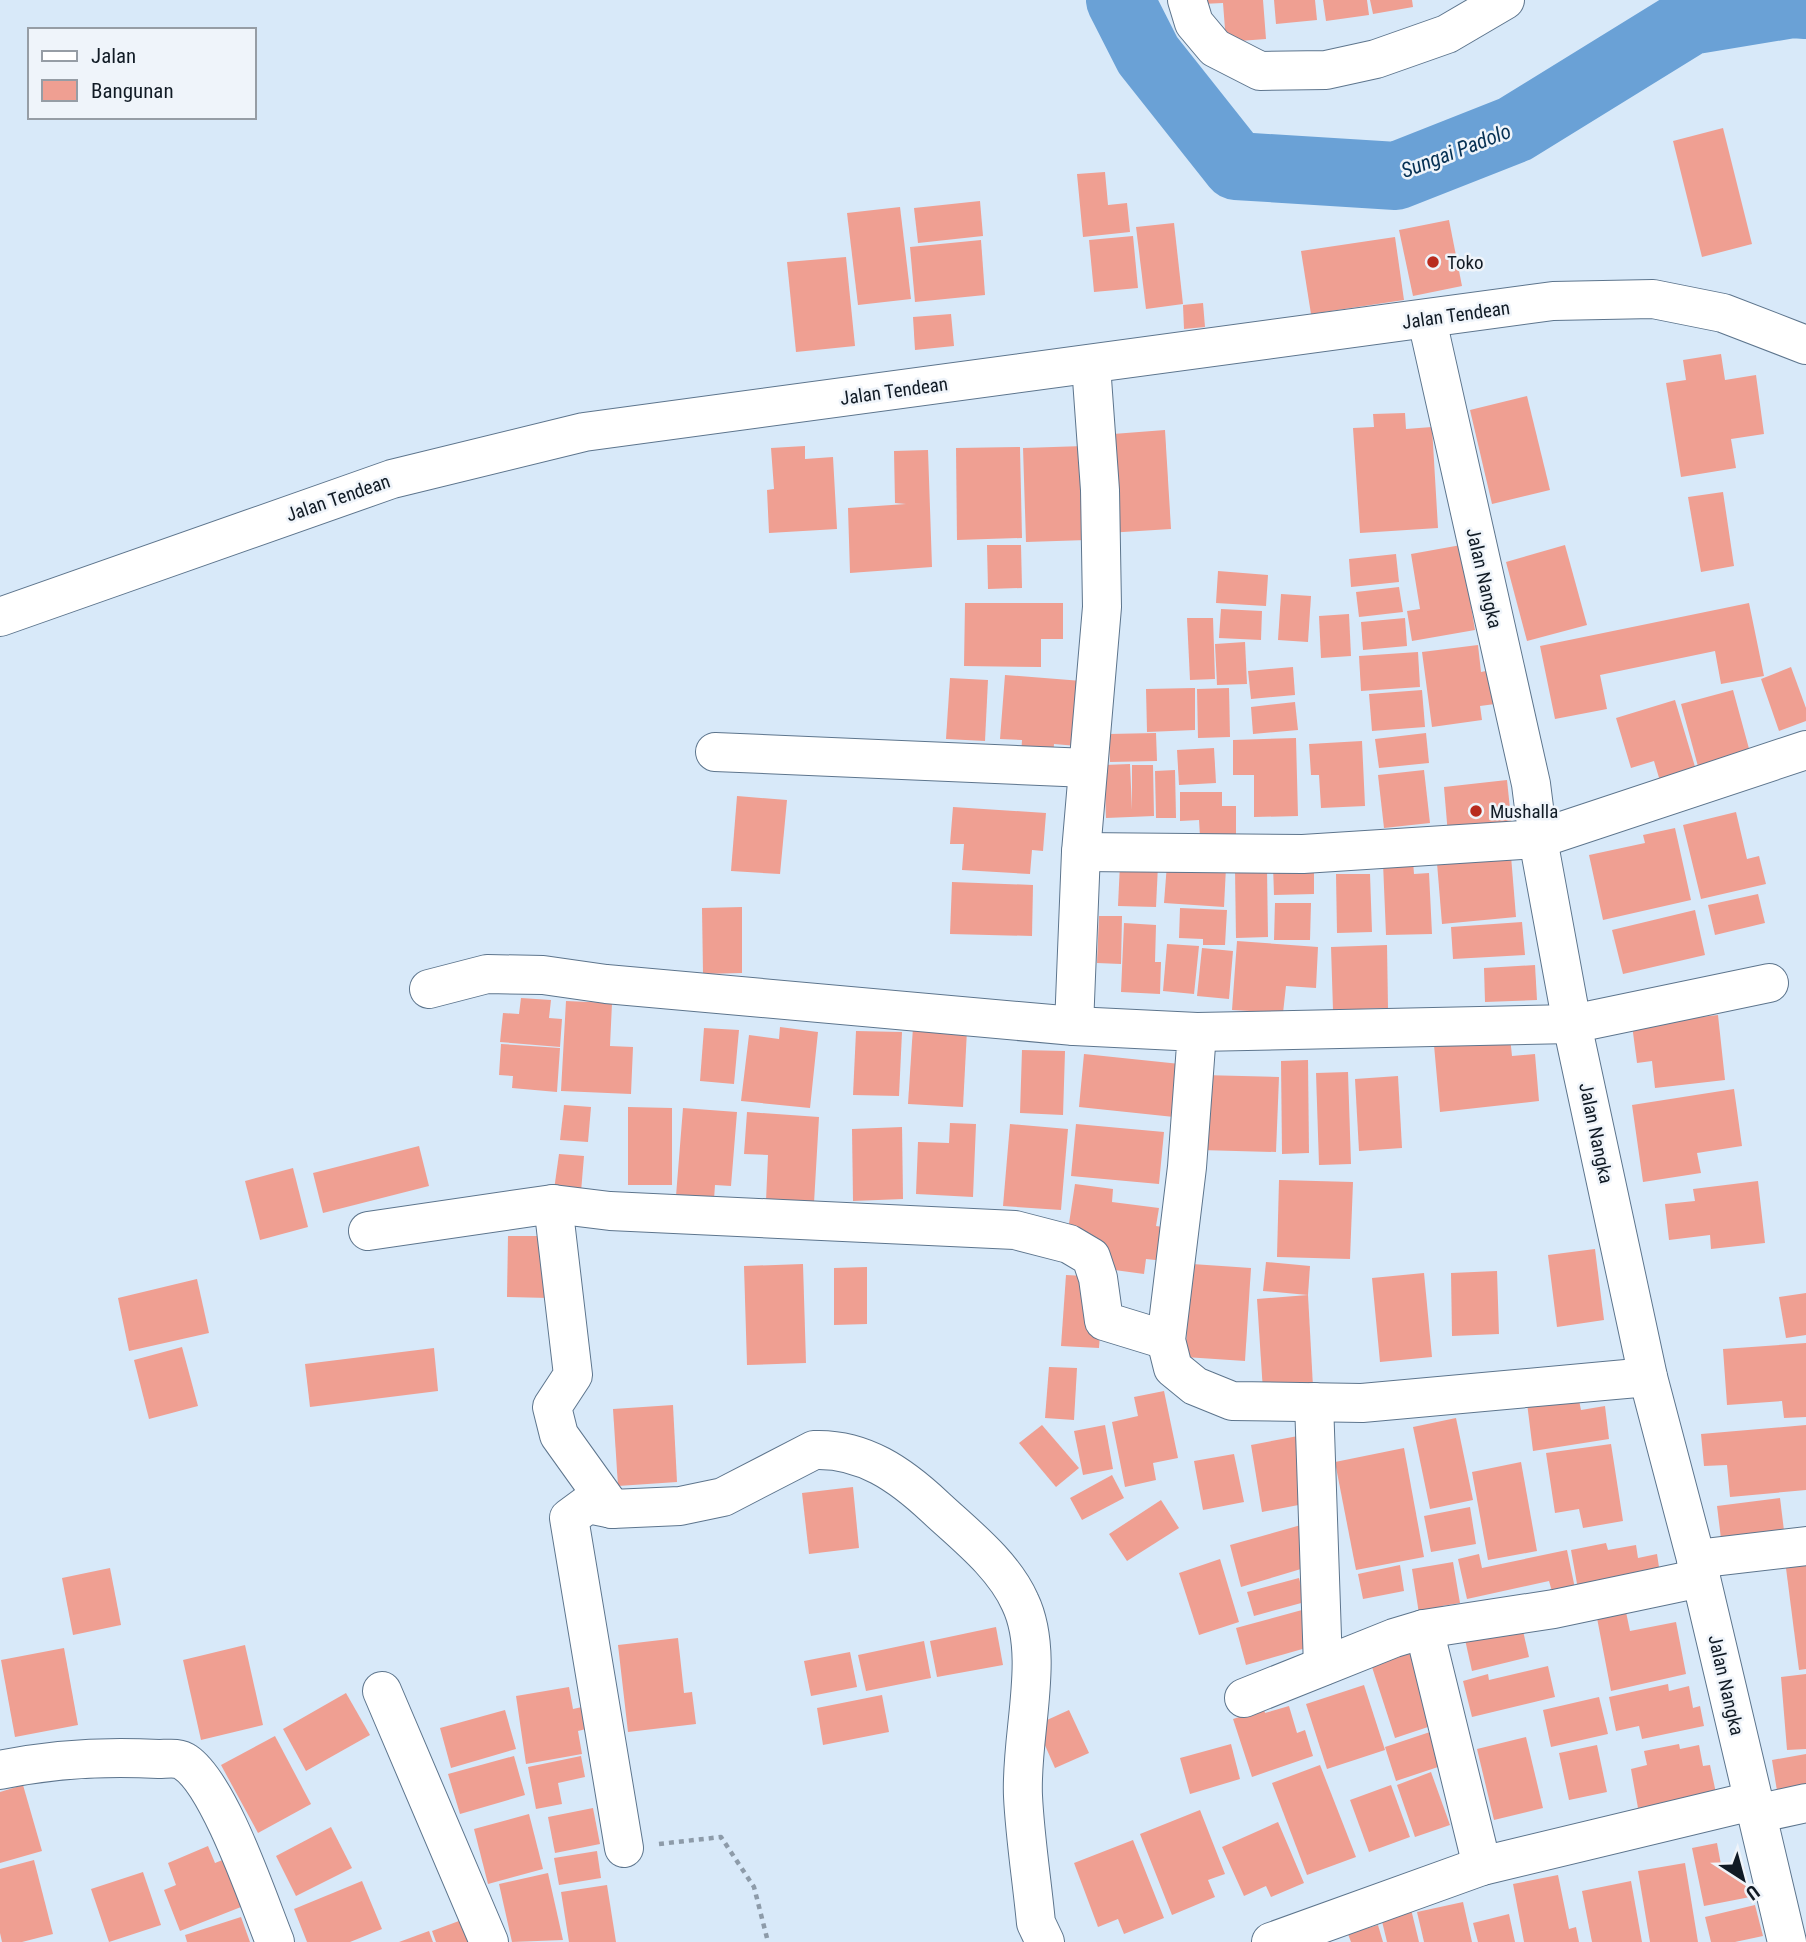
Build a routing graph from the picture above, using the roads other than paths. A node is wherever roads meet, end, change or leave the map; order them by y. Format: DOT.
graph roads {
  1 [pos="1187,0"];
  2 [pos="1506,0"];
  3 [pos="1427,320"];
  4 [pos="1806,345"];
  5 [pos="1091,365"];
  6 [pos="0,617"];
  7 [pos="1806,750"];
  8 [pos="715,752"];
  9 [pos="1088,768"];
  10 [pos="1538,839"];
  11 [pos="1081,852"];
  12 [pos="1769,983"];
  13 [pos="429,989"];
  14 [pos="1572,1024"];
  15 [pos="1074,1026"];
  16 [pos="1197,1032"];
  17 [pos="553,1204"];
  18 [pos="368,1231"];
  19 [pos="1166,1340"];
  20 [pos="1648,1377"];
  21 [pos="1314,1402"];
  22 [pos="612,1509"];
  23 [pos="1806,1546"];
  24 [pos="1699,1569"];
  25 [pos="1424,1629"];
  26 [pos="1323,1666"];
  27 [pos="382,1691"];
  28 [pos="1244,1698"];
  29 [pos="0,1770"];
  30 [pos="1806,1803"];
  31 [pos="1754,1807"];
  32 [pos="624,1848"];
  33 [pos="1482,1866"];
  34 [pos="275,1942"];
  35 [pos="489,1942"];
  36 [pos="1045,1942"];
  37 [pos="1271,1942"];
  38 [pos="1787,1942"];
  1 -- 2 [label="street"];
  3 -- 4 [label="street, Jalan Tendean"];
  3 -- 5 [label="street, Jalan Tendean"];
  3 -- 10 [label="street, Jalan Nangka"];
  5 -- 6 [label="street, Jalan Tendean"];
  5 -- 9 [label="street"];
  7 -- 10 [label="street"];
  8 -- 9 [label="street"];
  9 -- 11 [label="street"];
  10 -- 11 [label="street"];
  10 -- 14 [label="street, Jalan Nangka"];
  11 -- 15 [label="street"];
  12 -- 14 [label="street"];
  13 -- 15 [label="street"];
  14 -- 16 [label="street"];
  14 -- 20 [label="street, Jalan Nangka"];
  15 -- 16 [label="street"];
  16 -- 19 [label="street"];
  17 -- 18 [label="street"];
  17 -- 19 [label="street"];
  17 -- 22 [label="street"];
  19 -- 21 [label="street"];
  20 -- 21 [label="street"];
  20 -- 24 [label="street, Jalan Nangka"];
  21 -- 26 [label="street"];
  22 -- 32 [label="street"];
  22 -- 36 [label="street"];
  23 -- 24 [label="street"];
  24 -- 25 [label="street"];
  24 -- 31 [label="street, Jalan Nangka"];
  25 -- 26 [label="street"];
  25 -- 33 [label="street"];
  26 -- 28 [label="street"];
  27 -- 35 [label="street"];
  29 -- 34 [label="street"];
  30 -- 31 [label="street"];
  31 -- 33 [label="street"];
  31 -- 38 [label="street, Jalan Nangka"];
  33 -- 37 [label="street"];
}
